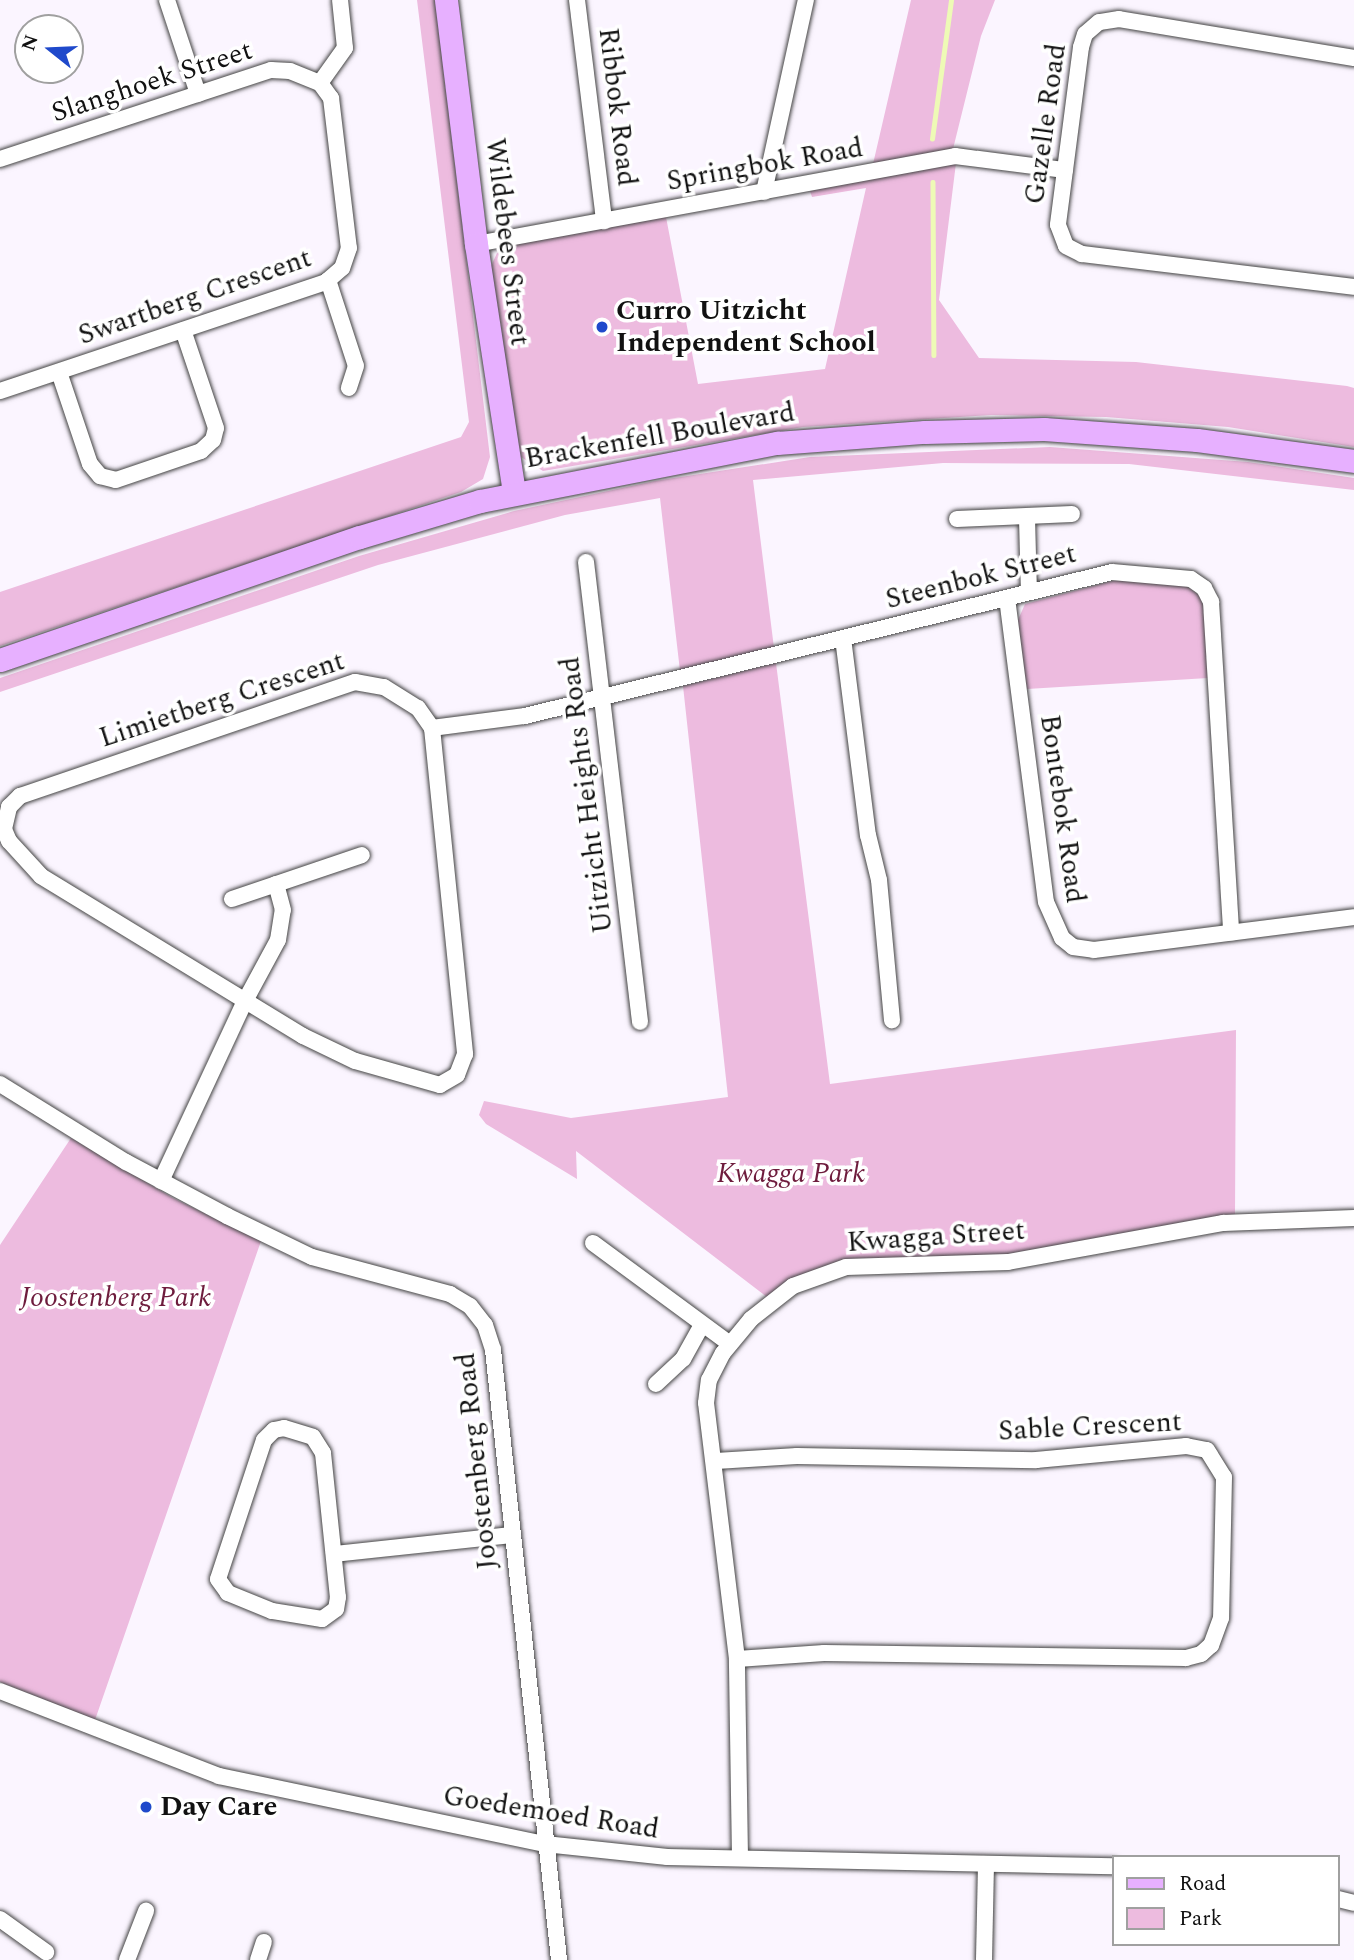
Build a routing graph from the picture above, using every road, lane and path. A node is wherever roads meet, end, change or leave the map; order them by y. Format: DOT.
graph roads {
  1 [pos="167,0"];
  2 [pos="341,0"];
  3 [pos="446,0"];
  4 [pos="577,0"];
  5 [pos="806,0"];
  6 [pos="1354,58"];
  7 [pos="320,83"];
  8 [pos="198,94"];
  9 [pos="0,159"];
  10 [pos="1065,170"];
  11 [pos="764,192"];
  12 [pos="604,221"];
  13 [pos="475,244"];
  14 [pos="328,281"];
  15 [pos="1354,287"];
  16 [pos="183,330"];
  17 [pos="59,372"];
  18 [pos="349,388"];
  19 [pos="0,391"];
  20 [pos="1354,461"];
  21 [pos="514,492"];
  22 [pos="1072,514"];
  23 [pos="1027,518"];
  24 [pos="957,519"];
  25 [pos="586,562"];
  26 [pos="1028,592"];
  27 [pos="1007,597"];
  28 [pos="843,638"];
  29 [pos="0,660"];
  30 [pos="601,698"];
  31 [pos="432,728"];
  32 [pos="362,855"];
  33 [pos="276,884"];
  34 [pos="232,899"];
  35 [pos="1354,916"];
  36 [pos="1231,932"];
  37 [pos="245,1001"];
  38 [pos="892,1020"];
  39 [pos="640,1022"];
  40 [pos="0,1084"];
  41 [pos="161,1181"];
  42 [pos="1354,1218"];
  43 [pos="593,1243"];
  44 [pos="702,1325"];
  45 [pos="730,1344"];
  46 [pos="656,1384"];
  47 [pos="716,1461"];
  48 [pos="513,1535"];
  49 [pos="334,1554"];
  50 [pos="737,1659"];
  51 [pos="0,1691"];
  52 [pos="545,1843"];
  53 [pos="740,1858"];
  54 [pos="986,1864"];
  55 [pos="1112,1866"];
  56 [pos="146,1911"];
  57 [pos="0,1919"];
  58 [pos="264,1942"];
  59 [pos="46,1952"];
  60 [pos="127,1960"];
  61 [pos="258,1960"];
  62 [pos="559,1960"];
  63 [pos="984,1960"];
  1 -- 8 [label="street"];
  2 -- 7 [label="street"];
  3 -- 13 [label="street, Wildebees Street"];
  4 -- 12 [label="street, Ribbok Road"];
  5 -- 11 [label="street"];
  6 -- 10 [label="street, Gazelle Road"];
  7 -- 8 [label="street, Slanghoek Street"];
  7 -- 14 [label="street, Swartberg Crescent"];
  8 -- 9 [label="street, Slanghoek Street"];
  10 -- 11 [label="street, Springbok Road"];
  10 -- 15 [label="street, Gazelle Road"];
  11 -- 12 [label="street, Springbok Road"];
  12 -- 13 [label="street, Springbok Road"];
  13 -- 21 [label="street, Wildebees Street"];
  14 -- 16 [label="street, Swartberg Crescent"];
  14 -- 18 [label="street"];
  16 -- 17 [label="street, Swartberg Crescent"];
  16 -- 17 [label="street"];
  17 -- 19 [label="street, Swartberg Crescent"];
  20 -- 21 [label="street, Brackenfell Boulevard"];
  21 -- 29 [label="street, Brackenfell Boulevard"];
  22 -- 23 [label="street"];
  23 -- 24 [label="street"];
  23 -- 26 [label="street"];
  25 -- 30 [label="street, Uitzicht Heights Road"];
  26 -- 27 [label="street, Steenbok Street"];
  26 -- 36 [label="street, Steenbok Street"];
  27 -- 28 [label="street, Steenbok Street"];
  27 -- 36 [label="street, Bontebok Road"];
  28 -- 30 [label="street, Steenbok Street"];
  28 -- 38 [label="street"];
  30 -- 31 [label="street, Steenbok Street"];
  30 -- 39 [label="street, Uitzicht Heights Road"];
  31 -- 37 [label="street, Limietberg Crescent"];
  31 -- 37 [label="street, Limietberg Crescent"];
  32 -- 33 [label="street"];
  33 -- 34 [label="street"];
  33 -- 37 [label="street"];
  35 -- 36 [label="street, Bontebok Road"];
  37 -- 41 [label="street"];
  40 -- 41 [label="street, Joostenberg Road"];
  41 -- 48 [label="street, Joostenberg Road"];
  42 -- 45 [label="street, Kwagga Street"];
  43 -- 44 [label="street"];
  44 -- 45 [label="street"];
  44 -- 46 [label="street"];
  45 -- 47 [label="street, Kwagga Street"];
  47 -- 50 [label="street, Kwagga Street"];
  47 -- 50 [label="street, Sable Crescent"];
  48 -- 49 [label="street"];
  48 -- 52 [label="street, Joostenberg Road"];
  49 -- 49 [label="street"];
  50 -- 53 [label="street, Kwagga Street"];
  51 -- 52 [label="street, Goedemoed Road"];
  52 -- 53 [label="street, Goedemoed Road"];
  52 -- 62 [label="street, Joostenberg Road"];
  53 -- 54 [label="street, Goedemoed Road"];
  54 -- 55 [label="street, Goedemoed Road"];
  54 -- 63 [label="street"];
  56 -- 60 [label="street"];
  57 -- 59 [label="street"];
  58 -- 61 [label="street"];
}
